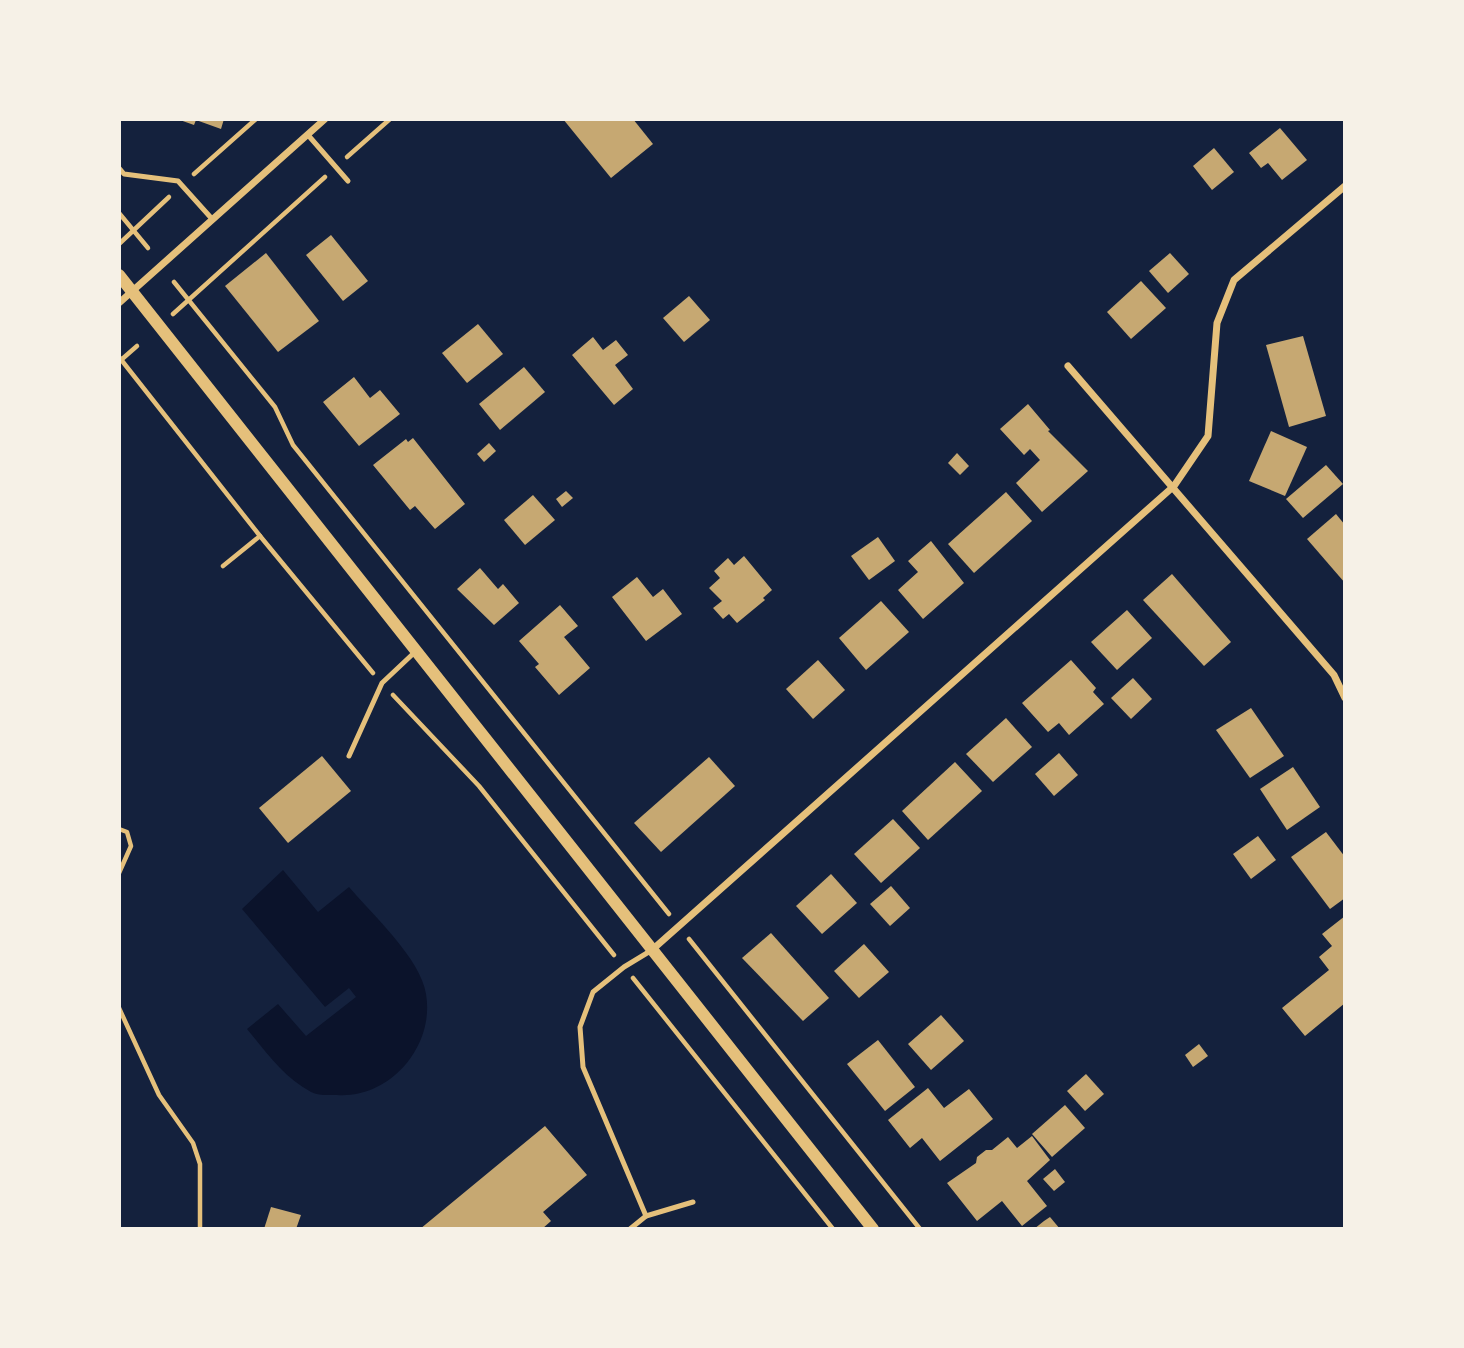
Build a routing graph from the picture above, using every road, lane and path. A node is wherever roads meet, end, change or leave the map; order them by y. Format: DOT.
graph roads {
  1 [pos="325,119"];
  2 [pos="390,119"];
  3 [pos="308,135"];
  4 [pos="336,167"];
  5 [pos="119,168"];
  6 [pos="348,181"];
  7 [pos="1345,186"];
  8 [pos="119,213"];
  9 [pos="213,220"];
  10 [pos="148,248"];
  11 [pos="119,275"];
  12 [pos="174,282"];
  13 [pos="132,291"];
  14 [pos="188,299"];
  15 [pos="119,303"];
  16 [pos="173,314"];
  17 [pos="137,346"];
  18 [pos="120,358"];
  19 [pos="1068,366"];
  20 [pos="1174,486"];
  21 [pos="260,536"];
  22 [pos="223,566"];
  23 [pos="416,650"];
  24 [pos="382,683"];
  25 [pos="1345,698"];
  26 [pos="349,756"];
  27 [pos="119,830"];
  28 [pos="119,873"];
  29 [pos="679,926"];
  30 [pos="652,950"];
  31 [pos="624,967"];
  32 [pos="119,1008"];
  33 [pos="693,1202"];
  34 [pos="646,1216"];
  35 [pos="200,1229"];
  36 [pos="630,1229"];
  37 [pos="833,1229"];
  38 [pos="873,1229"];
  39 [pos="920,1229"];
  1 -- 3 [label="street"];
  2 -- 4 [label="path"];
  3 -- 4 [label="lane"];
  3 -- 9 [label="street"];
  4 -- 6 [label="lane"];
  4 -- 14 [label="path"];
  5 -- 9 [label="lane"];
  7 -- 20 [label="street"];
  8 -- 10 [label="path"];
  9 -- 13 [label="street"];
  11 -- 13 [label="street"];
  12 -- 14 [label="path"];
  13 -- 15 [label="street"];
  13 -- 23 [label="street"];
  14 -- 16 [label="path"];
  14 -- 29 [label="path"];
  17 -- 18 [label="path"];
  18 -- 21 [label="path"];
  19 -- 20 [label="street"];
  20 -- 25 [label="street"];
  20 -- 29 [label="street"];
  21 -- 22 [label="path"];
  21 -- 24 [label="path"];
  23 -- 24 [label="lane"];
  23 -- 30 [label="street"];
  24 -- 26 [label="lane"];
  24 -- 31 [label="path"];
  27 -- 28 [label="path"];
  29 -- 30 [label="street"];
  29 -- 39 [label="path"];
  30 -- 31 [label="lane"];
  30 -- 38 [label="street"];
  31 -- 34 [label="lane"];
  31 -- 37 [label="path"];
  32 -- 35 [label="path"];
  33 -- 34 [label="lane"];
  34 -- 36 [label="lane"];
}
